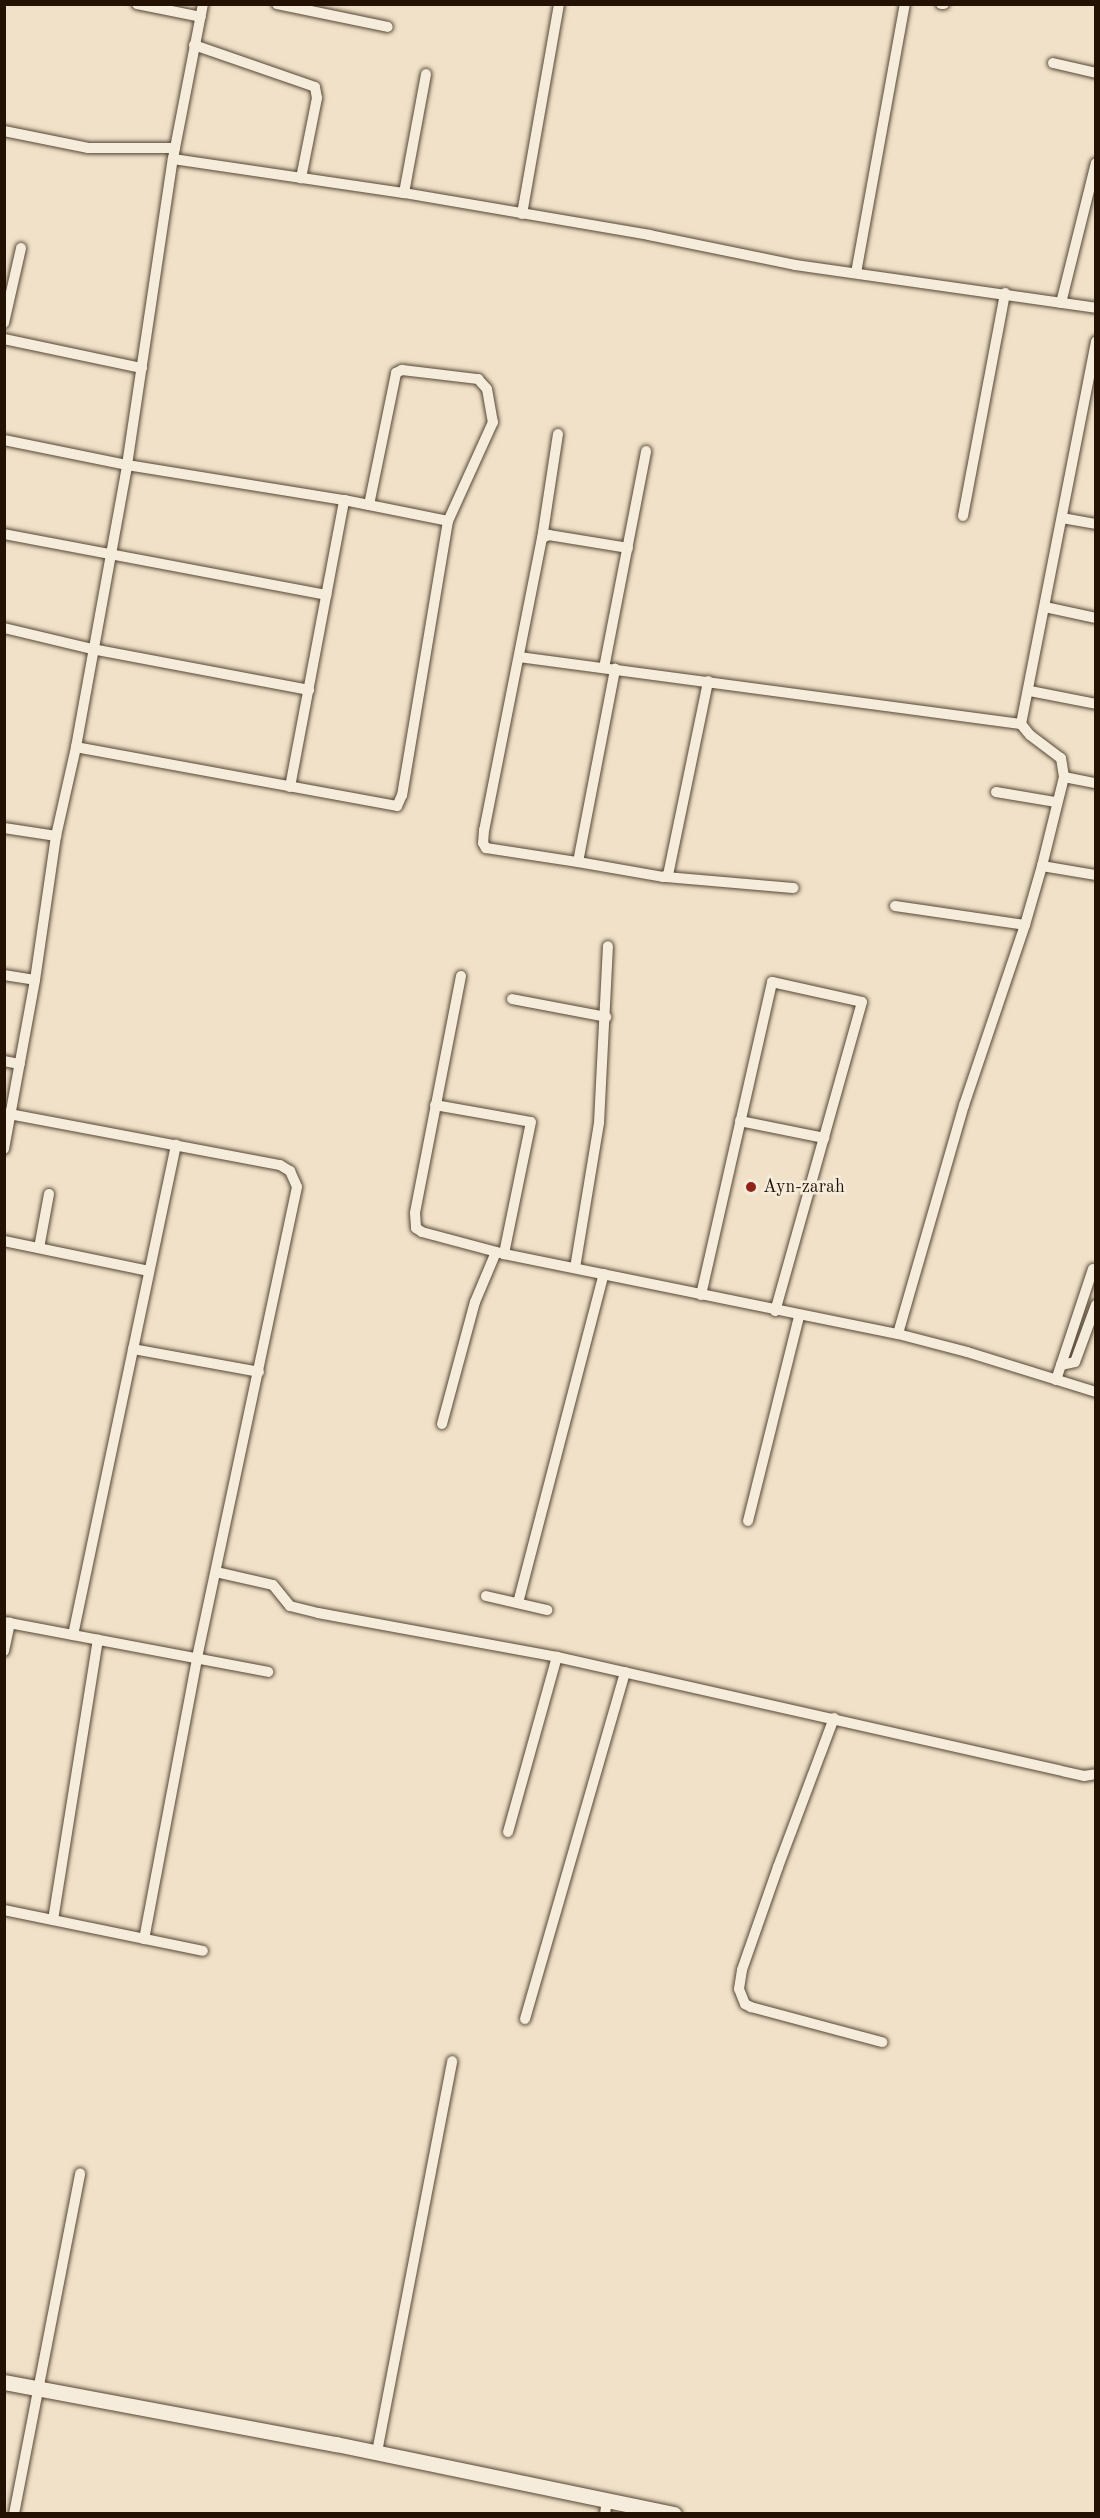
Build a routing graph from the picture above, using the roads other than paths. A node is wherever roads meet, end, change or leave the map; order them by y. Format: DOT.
graph roads {
  1 [pos="137,4"];
  2 [pos="203,4"];
  3 [pos="277,4"];
  4 [pos="560,4"];
  5 [pos="904,4"];
  6 [pos="201,17"];
  7 [pos="388,27"];
  8 [pos="194,45"];
  9 [pos="1053,63"];
  10 [pos="1095,73"];
  11 [pos="426,74"];
  12 [pos="4,131"];
  13 [pos="174,153"];
  14 [pos="1095,163"];
  15 [pos="301,178"];
  16 [pos="404,193"];
  17 [pos="522,214"];
  18 [pos="21,248"];
  19 [pos="856,273"];
  20 [pos="1005,293"];
  21 [pos="1061,303"];
  22 [pos="1095,308"];
  23 [pos="4,323"];
  24 [pos="4,339"];
  25 [pos="1095,341"];
  26 [pos="142,369"];
  27 [pos="558,434"];
  28 [pos="4,440"];
  29 [pos="646,451"];
  30 [pos="127,465"];
  31 [pos="344,500"];
  32 [pos="369,505"];
  33 [pos="963,516"];
  34 [pos="1062,518"];
  35 [pos="448,521"];
  36 [pos="1095,524"];
  37 [pos="4,534"];
  38 [pos="542,538"];
  39 [pos="628,548"];
  40 [pos="110,555"];
  41 [pos="326,596"];
  42 [pos="1045,608"];
  43 [pos="1095,618"];
  44 [pos="4,628"];
  45 [pos="92,649"];
  46 [pos="519,657"];
  47 [pos="609,668"];
  48 [pos="708,681"];
  49 [pos="309,690"];
  50 [pos="1030,691"];
  51 [pos="1095,704"];
  52 [pos="1021,724"];
  53 [pos="76,747"];
  54 [pos="1064,777"];
  55 [pos="1095,783"];
  56 [pos="290,787"];
  57 [pos="996,792"];
  58 [pos="1056,802"];
  59 [pos="4,828"];
  60 [pos="56,836"];
  61 [pos="578,862"];
  62 [pos="1042,866"];
  63 [pos="1095,875"];
  64 [pos="665,876"];
  65 [pos="794,888"];
  66 [pos="895,906"];
  67 [pos="1025,925"];
  68 [pos="608,946"];
  69 [pos="4,975"];
  70 [pos="461,976"];
  71 [pos="35,980"];
  72 [pos="512,999"];
  73 [pos="606,1017"];
  74 [pos="4,1061"];
  75 [pos="20,1064"];
  76 [pos="435,1105"];
  77 [pos="8,1114"];
  78 [pos="740,1121"];
  79 [pos="824,1138"];
  80 [pos="176,1145"];
  81 [pos="4,1149"];
  82 [pos="49,1194"];
  83 [pos="4,1241"];
  84 [pos="39,1248"];
  85 [pos="500,1253"];
  86 [pos="574,1268"];
  87 [pos="1093,1269"];
  88 [pos="149,1271"];
  89 [pos="604,1274"];
  90 [pos="701,1295"];
  91 [pos="1095,1305"];
  92 [pos="776,1311"];
  93 [pos="799,1316"];
  94 [pos="898,1334"];
  95 [pos="133,1349"];
  96 [pos="1061,1365"];
  97 [pos="259,1372"];
  98 [pos="1056,1380"];
  99 [pos="1095,1392"];
  100 [pos="442,1424"];
  101 [pos="748,1521"];
  102 [pos="216,1572"];
  103 [pos="486,1596"];
  104 [pos="518,1603"];
  105 [pos="547,1610"];
  106 [pos="7,1623"];
  107 [pos="73,1635"];
  108 [pos="98,1640"];
  109 [pos="4,1651"];
  110 [pos="557,1657"];
  111 [pos="197,1659"];
  112 [pos="267,1672"];
  113 [pos="625,1672"];
  114 [pos="834,1718"];
  115 [pos="1095,1774"];
  116 [pos="508,1832"];
  117 [pos="4,1910"];
  118 [pos="52,1920"];
  119 [pos="144,1939"];
  120 [pos="203,1951"];
  121 [pos="525,2019"];
  122 [pos="882,2042"];
  123 [pos="452,2061"];
  124 [pos="80,2173"];
  125 [pos="4,2382"];
  126 [pos="38,2388"];
  127 [pos="377,2452"];
  128 [pos="606,2507"];
  129 [pos="15,2514"];
  130 [pos="674,2514"];
  1 -- 6 [label="street"];
  2 -- 6 [label="street"];
  3 -- 7 [label="street"];
  4 -- 17 [label="street"];
  5 -- 19 [label="street"];
  6 -- 8 [label="street"];
  8 -- 13 [label="street"];
  8 -- 15 [label="street"];
  9 -- 10 [label="street"];
  11 -- 16 [label="street"];
  12 -- 13 [label="street"];
  13 -- 15 [label="street"];
  13 -- 26 [label="street"];
  14 -- 21 [label="street"];
  15 -- 16 [label="street"];
  16 -- 17 [label="street"];
  17 -- 19 [label="street"];
  18 -- 23 [label="street"];
  19 -- 20 [label="street"];
  20 -- 21 [label="street"];
  20 -- 33 [label="street"];
  21 -- 22 [label="street"];
  24 -- 26 [label="street"];
  25 -- 34 [label="street"];
  26 -- 30 [label="street"];
  27 -- 38 [label="street"];
  28 -- 30 [label="street"];
  29 -- 39 [label="street"];
  30 -- 31 [label="street"];
  30 -- 40 [label="street"];
  31 -- 32 [label="street"];
  31 -- 41 [label="street"];
  32 -- 35 [label="street"];
  32 -- 35 [label="street"];
  34 -- 36 [label="street"];
  34 -- 42 [label="street"];
  35 -- 56 [label="street"];
  37 -- 40 [label="street"];
  38 -- 39 [label="street"];
  38 -- 46 [label="street"];
  39 -- 47 [label="street"];
  40 -- 41 [label="street"];
  40 -- 45 [label="street"];
  41 -- 49 [label="street"];
  42 -- 43 [label="street"];
  42 -- 50 [label="street"];
  44 -- 45 [label="street"];
  45 -- 49 [label="street"];
  45 -- 53 [label="street"];
  46 -- 47 [label="street"];
  46 -- 61 [label="street"];
  47 -- 48 [label="street"];
  47 -- 61 [label="street"];
  48 -- 52 [label="street"];
  48 -- 64 [label="street"];
  49 -- 56 [label="street"];
  50 -- 51 [label="street"];
  50 -- 52 [label="street"];
  52 -- 54 [label="street"];
  53 -- 56 [label="street"];
  53 -- 60 [label="street"];
  54 -- 55 [label="street"];
  54 -- 58 [label="street"];
  57 -- 58 [label="street"];
  58 -- 62 [label="street"];
  59 -- 60 [label="street"];
  60 -- 71 [label="street"];
  61 -- 64 [label="street"];
  62 -- 63 [label="street"];
  62 -- 67 [label="street"];
  64 -- 65 [label="street"];
  66 -- 67 [label="street"];
  67 -- 94 [label="street"];
  68 -- 73 [label="street"];
  69 -- 71 [label="street"];
  70 -- 76 [label="street"];
  71 -- 75 [label="street"];
  72 -- 73 [label="street"];
  73 -- 86 [label="street"];
  74 -- 75 [label="street"];
  75 -- 77 [label="street"];
  76 -- 85 [label="street"];
  76 -- 85 [label="street"];
  77 -- 80 [label="street"];
  77 -- 81 [label="street"];
  78 -- 79 [label="street"];
  78 -- 79 [label="street"];
  78 -- 90 [label="street"];
  79 -- 92 [label="street"];
  80 -- 88 [label="street"];
  80 -- 97 [label="street"];
  82 -- 84 [label="street"];
  83 -- 84 [label="street"];
  84 -- 88 [label="street"];
  85 -- 86 [label="street"];
  85 -- 100 [label="street"];
  86 -- 89 [label="street"];
  87 -- 96 [label="street"];
  88 -- 95 [label="street"];
  89 -- 90 [label="street"];
  89 -- 104 [label="street"];
  90 -- 92 [label="street"];
  91 -- 96 [label="street"];
  92 -- 93 [label="street"];
  93 -- 94 [label="street"];
  93 -- 101 [label="street"];
  94 -- 98 [label="street"];
  95 -- 97 [label="street"];
  95 -- 107 [label="street"];
  96 -- 98 [label="street"];
  97 -- 102 [label="street"];
  98 -- 99 [label="street"];
  102 -- 110 [label="street"];
  102 -- 111 [label="street"];
  103 -- 104 [label="street"];
  104 -- 105 [label="street"];
  106 -- 107 [label="street"];
  106 -- 109 [label="street"];
  107 -- 108 [label="street"];
  108 -- 111 [label="street"];
  108 -- 118 [label="street"];
  110 -- 113 [label="street"];
  110 -- 116 [label="street"];
  111 -- 112 [label="street"];
  111 -- 119 [label="street"];
  113 -- 114 [label="street"];
  113 -- 121 [label="street"];
  114 -- 115 [label="street"];
  114 -- 122 [label="street"];
  117 -- 118 [label="street"];
  118 -- 119 [label="street"];
  119 -- 120 [label="street"];
  123 -- 127 [label="street"];
  124 -- 126 [label="street"];
  125 -- 126 [label="main road"];
  126 -- 127 [label="main road"];
  126 -- 129 [label="street"];
  127 -- 128 [label="main road"];
  128 -- 130 [label="main road"];
}
